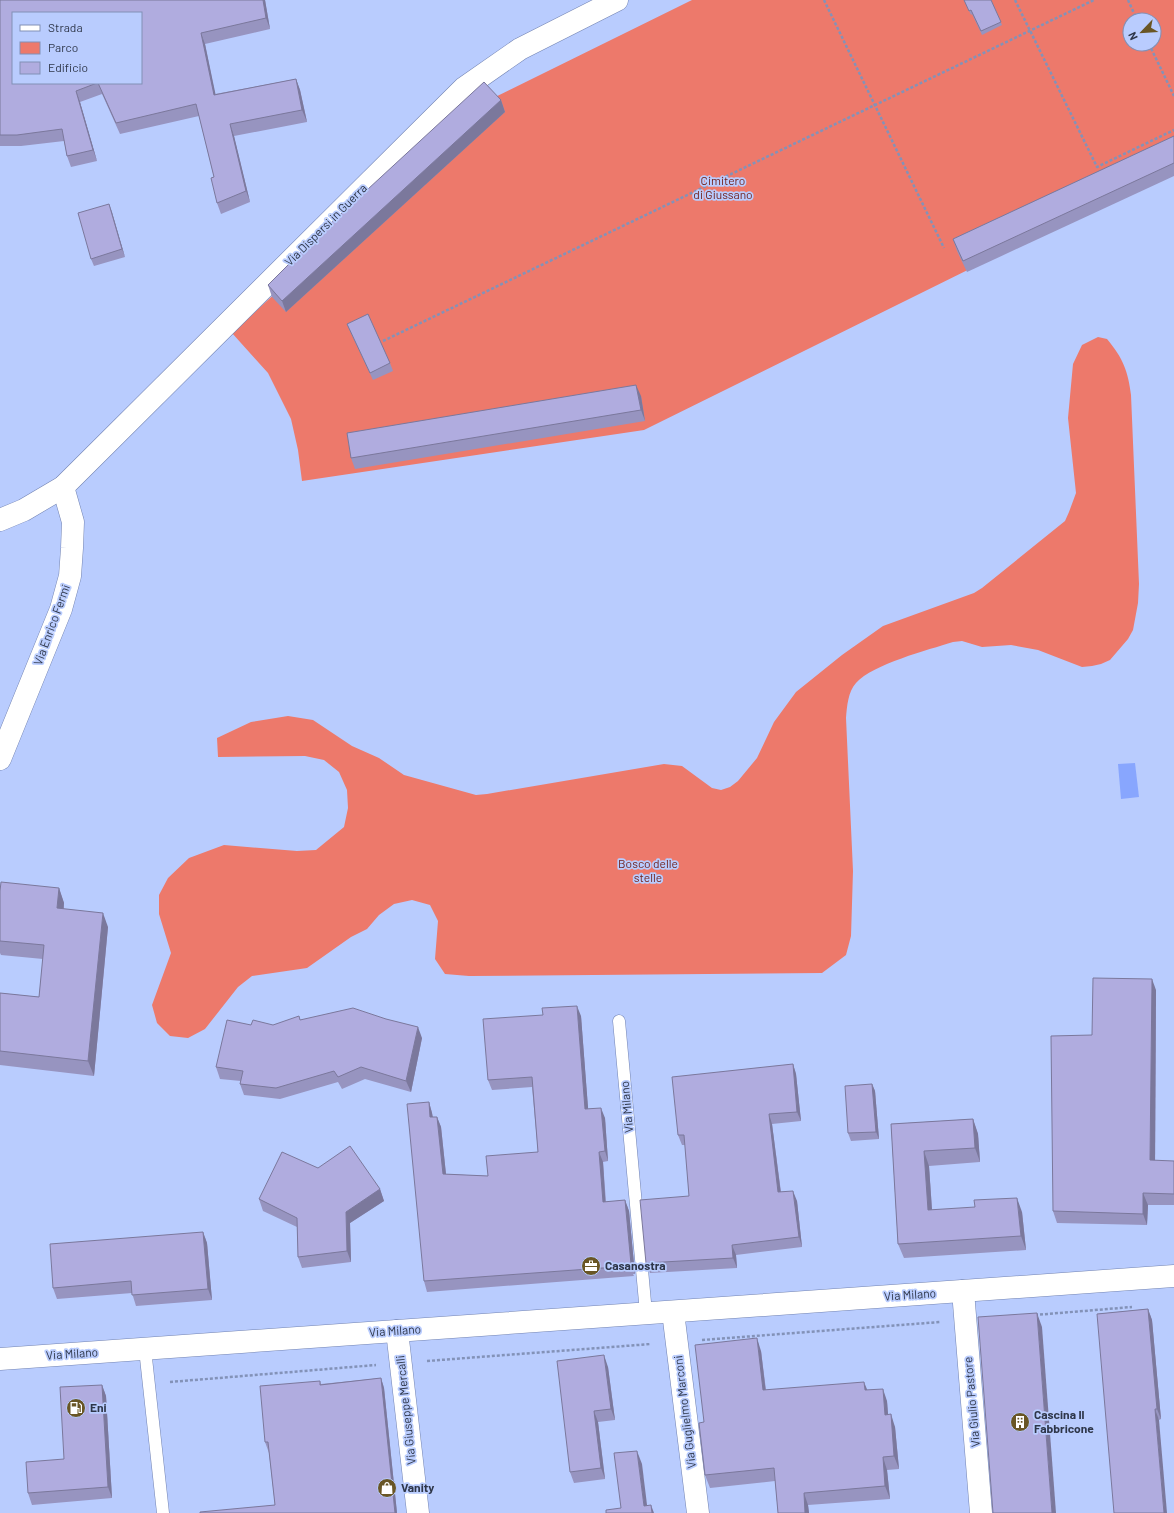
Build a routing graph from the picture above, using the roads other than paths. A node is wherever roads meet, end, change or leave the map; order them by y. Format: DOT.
graph roads {
  1 [pos="617,0"];
  2 [pos="64,487"];
  3 [pos="0,520"];
  4 [pos="0,759"];
  5 [pos="619,1021"];
  6 [pos="1174,1276"];
  7 [pos="963,1291"];
  8 [pos="673,1312"];
  9 [pos="646,1313"];
  10 [pos="397,1331"];
  11 [pos="145,1349"];
  12 [pos="0,1359"];
  13 [pos="164,1513"];
  14 [pos="418,1513"];
  15 [pos="698,1513"];
  16 [pos="980,1513"];
  1 -- 2 [label="street, Via Dispersi in Guerra"];
  2 -- 3 [label="street, Via Dispersi in Guerra"];
  2 -- 4 [label="street, Via Enrico Fermi"];
  5 -- 9 [label="lane, Via Milano"];
  6 -- 7 [label="street, Via Milano"];
  7 -- 8 [label="street, Via Milano"];
  7 -- 16 [label="street, Via Giulio Pastore"];
  8 -- 9 [label="street, Via Milano"];
  8 -- 15 [label="street, Via Guglielmo Marconi"];
  9 -- 10 [label="street, Via Milano"];
  10 -- 11 [label="street, Via Milano"];
  10 -- 14 [label="street, Via Giuseppe Mercalli"];
  11 -- 12 [label="street, Via Milano"];
  11 -- 13 [label="lane"];
}
